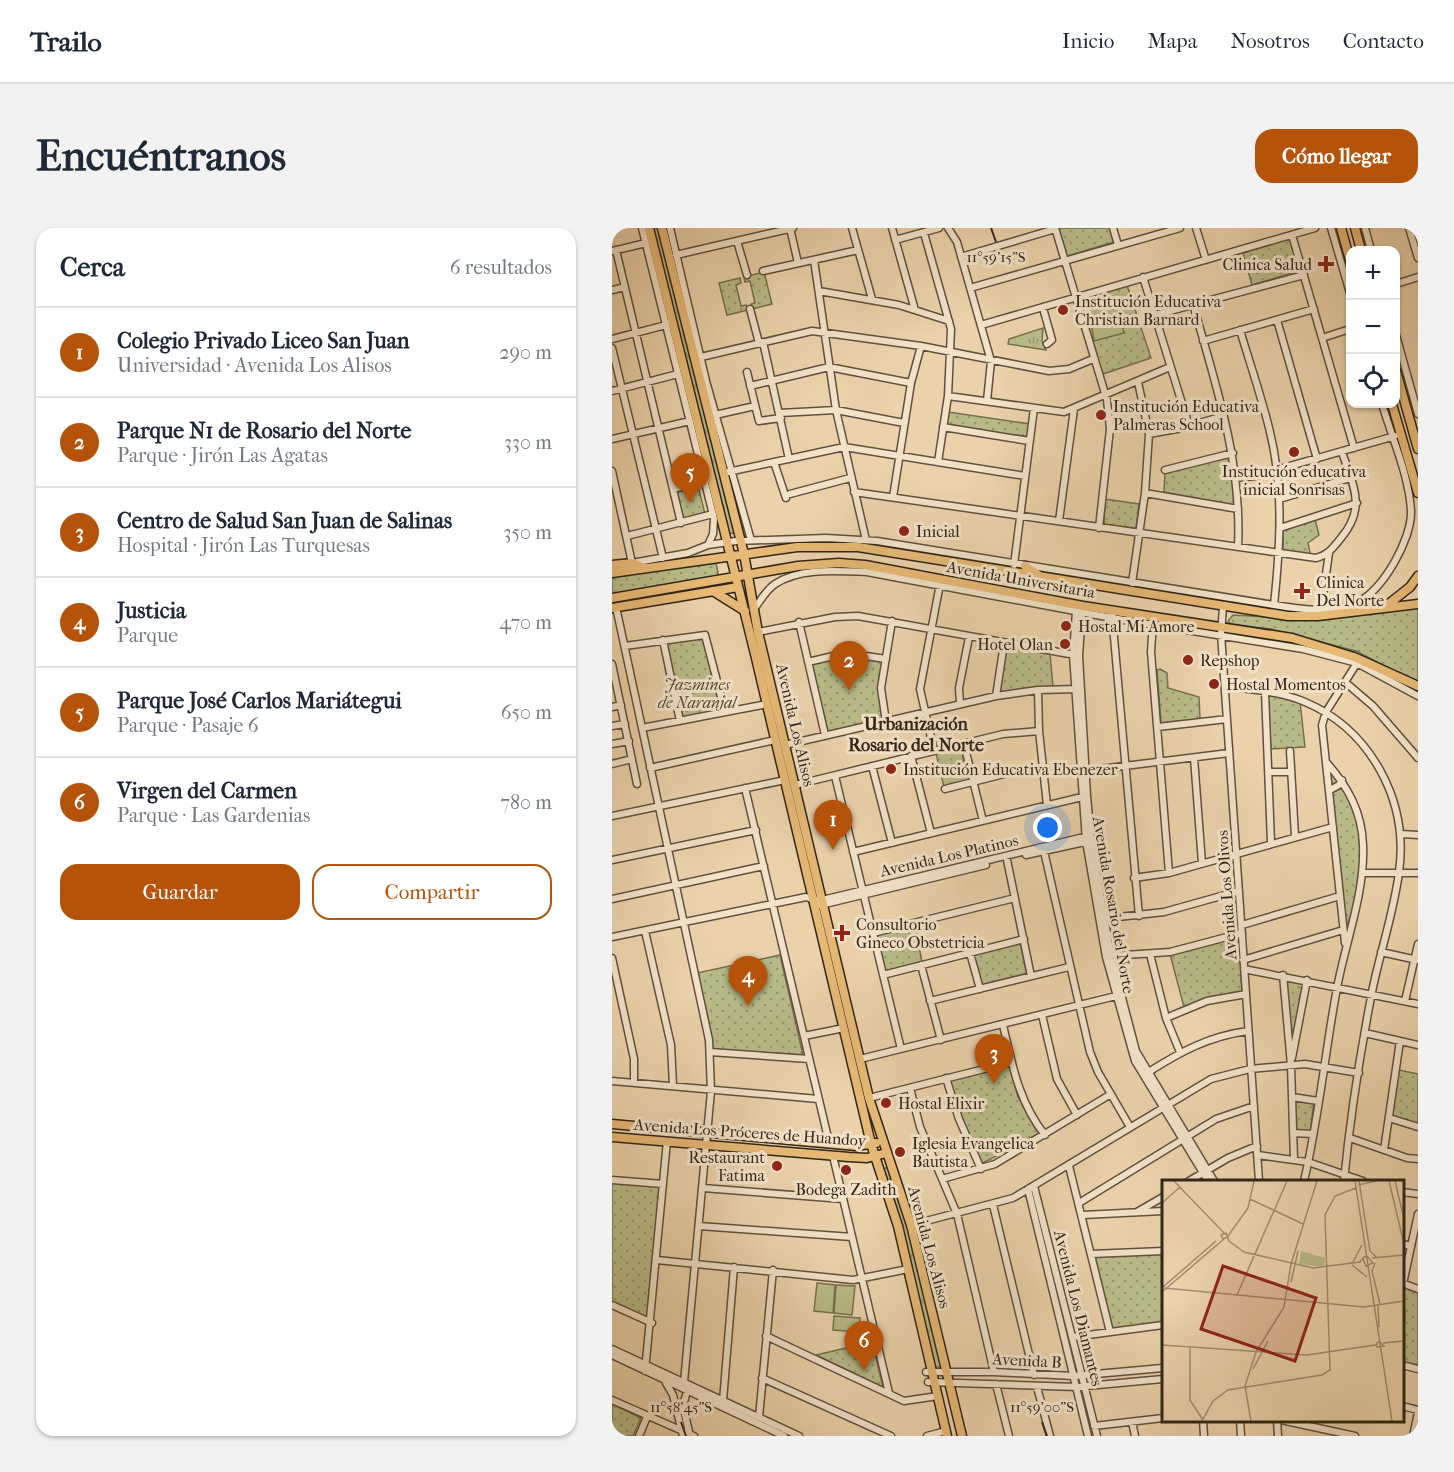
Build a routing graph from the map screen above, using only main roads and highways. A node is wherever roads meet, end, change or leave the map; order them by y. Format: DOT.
graph roads {
  1 [pos="649,228"];
  2 [pos="662,228"];
  3 [pos="1341,228"];
  4 [pos="1355,228"];
  5 [pos="1346,246"];
  6 [pos="1360,246"];
  7 [pos="1400,388"];
  8 [pos="1393,408"];
  9 [pos="1418,449"];
  10 [pos="1418,490"];
  11 [pos="904,545"];
  12 [pos="744,554"];
  13 [pos="903,555"];
  14 [pos="730,556"];
  15 [pos="612,565"];
  16 [pos="1025,566"];
  17 [pos="647,569"];
  18 [pos="612,573"];
  19 [pos="748,575"];
  20 [pos="1418,576"];
  21 [pos="735,577"];
  22 [pos="1046,580"];
  23 [pos="738,587"];
  24 [pos="658,590"];
  25 [pos="712,591"];
  26 [pos="640,603"];
  27 [pos="613,604"];
  28 [pos="1418,604"];
  29 [pos="1386,606"];
  30 [pos="745,611"];
  31 [pos="765,676"];
  32 [pos="767,686"];
  33 [pos="1418,686"];
  34 [pos="818,902"];
  35 [pos="842,998"];
  36 [pos="612,1124"];
  37 [pos="612,1137"];
  38 [pos="882,1142"];
  39 [pos="871,1144"];
  40 [pos="886,1153"];
  41 [pos="874,1156"];
  42 [pos="946,1433"];
  43 [pos="962,1436"];
  1 -- 14 [label="main road, Avenida Los Alisos"];
  2 -- 12 [label="main road, Avenida Los Alisos"];
  3 -- 5 [label="main road"];
  4 -- 6 [label="main road"];
  7 -- 9 [label="main road"];
  8 -- 10 [label="main road"];
  11 -- 13 [label="main road"];
  12 -- 13 [label="main road, Avenida Universitaria"];
  12 -- 14 [label="main road, Avenida Universitaria"];
  12 -- 19 [label="main road, Avenida Los Alisos"];
  13 -- 22 [label="main road, Avenida Universitaria"];
  14 -- 17 [label="main road, Avenida Universitaria"];
  14 -- 21 [label="main road, Avenida Los Alisos"];
  15 -- 17 [label="main road, Avenida Universitaria"];
  16 -- 22 [label="main road"];
  17 -- 18 [label="main road, Avenida Universitaria"];
  19 -- 21 [label="main road, Avenida Universitaria"];
  19 -- 31 [label="main road, Avenida Los Alisos"];
  19 -- 33 [label="main road, Avenida Universitaria"];
  20 -- 29 [label="main road"];
  21 -- 23 [label="main road, Avenida Los Alisos"];
  21 -- 24 [label="main road, Avenida Universitaria"];
  22 -- 29 [label="main road, Avenida Universitaria"];
  23 -- 25 [label="main road"];
  23 -- 30 [label="main road, Avenida Los Alisos"];
  24 -- 26 [label="main road"];
  24 -- 27 [label="main road, Avenida Universitaria"];
  25 -- 26 [label="main road"];
  25 -- 30 [label="main road"];
  26 -- 27 [label="main road"];
  28 -- 29 [label="main road, Avenida Universitaria"];
  30 -- 31 [label="main road, Avenida Los Alisos"];
  31 -- 32 [label="main road, Avenida Los Alisos"];
  32 -- 34 [label="main road, Avenida Los Alisos"];
  32 -- 34 [label="main road, Avenida Los Alisos"];
  34 -- 35 [label="main road, Avenida Los Alisos"];
  35 -- 38 [label="main road, Avenida Los Alisos"];
  35 -- 39 [label="main road, Avenida Los Alisos"];
  36 -- 39 [label="main road, Avenida Los Próceres de Huandoy"];
  37 -- 41 [label="main road, Avenida Los Próceres de Huandoy"];
  38 -- 39 [label="main road, Avenida Los Próceres de Huandoy"];
  38 -- 40 [label="main road, Avenida Los Alisos"];
  39 -- 41 [label="main road, Avenida Los Alisos"];
  40 -- 41 [label="main road, Avenida Los Próceres de Huandoy"];
  40 -- 43 [label="main road, Avenida Los Alisos"];
  41 -- 42 [label="main road, Avenida Los Alisos"];
}
